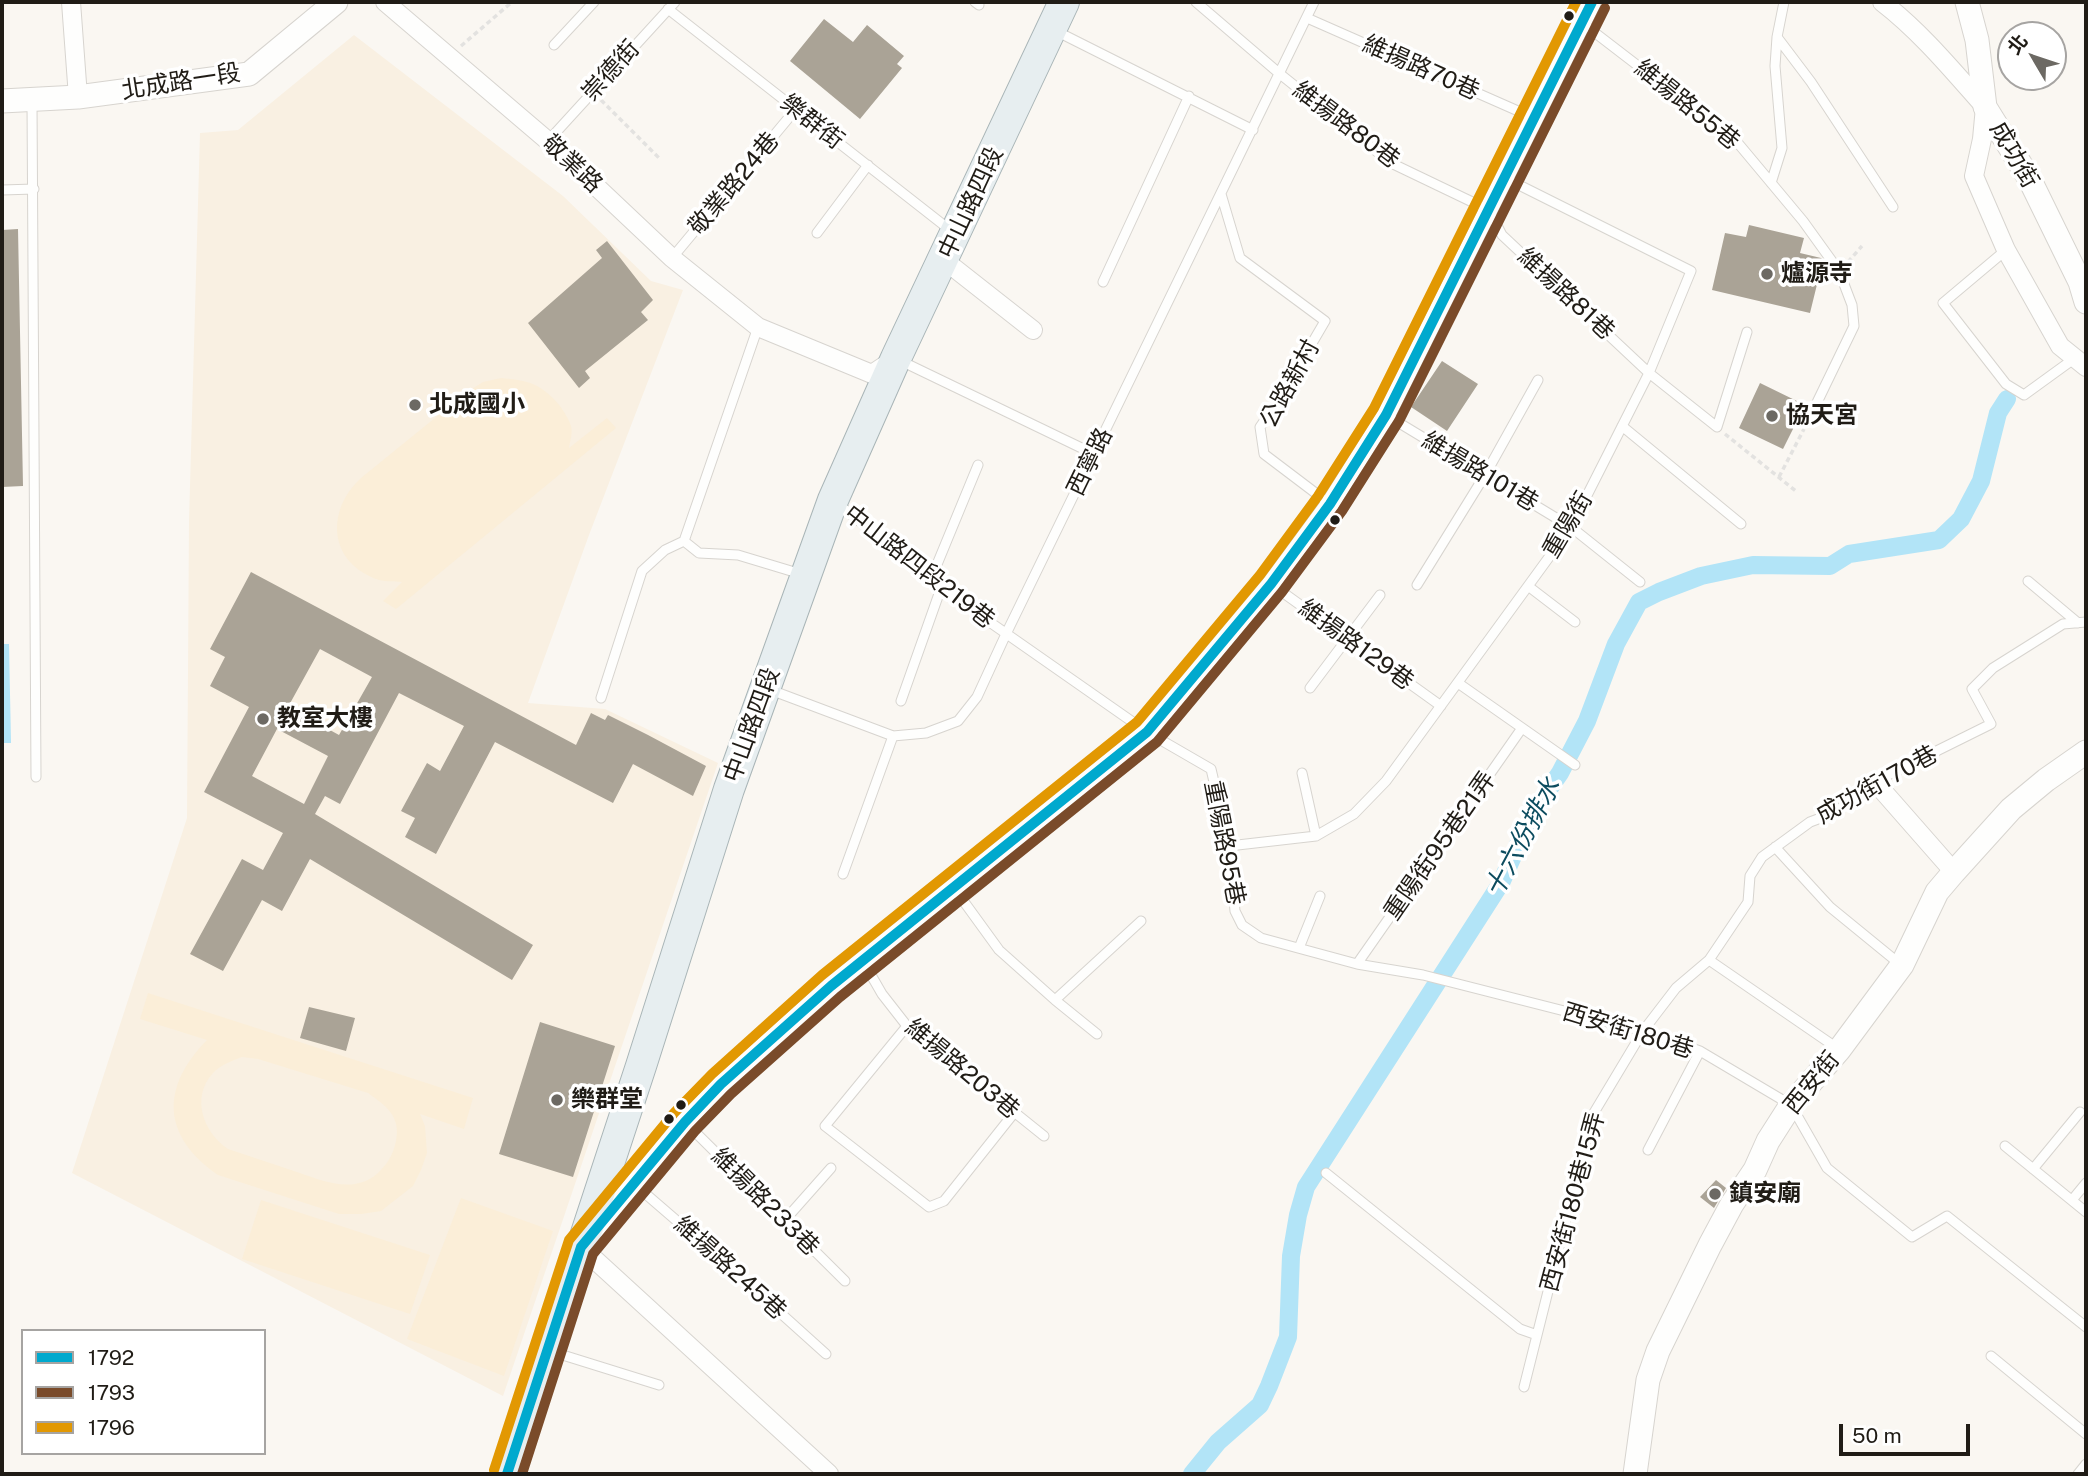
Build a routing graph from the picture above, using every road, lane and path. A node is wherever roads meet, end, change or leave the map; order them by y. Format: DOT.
graph roads {
  1 [pos="71,2"];
  2 [pos="336,2"];
  3 [pos="385,2"];
  4 [pos="512,2"];
  5 [pos="594,2"];
  6 [pos="1064,2"];
  7 [pos="1196,2"];
  8 [pos="1314,2"];
  9 [pos="1592,2"];
  10 [pos="1784,2"];
  11 [pos="1882,2"];
  12 [pos="1967,2"];
  13 [pos="671,6"];
  14 [pos="1307,18"];
  15 [pos="1581,22"];
  16 [pos="1052,29"];
  17 [pos="1777,37"];
  18 [pos="554,45"];
  19 [pos="449,57"];
  20 [pos="1280,74"];
  21 [pos="593,92"];
  22 [pos="1189,96"];
  23 [pos="78,97"];
  24 [pos="32,100"];
  25 [pos="2,101"];
  26 [pos="1985,107"];
  27 [pos="796,109"];
  28 [pos="1534,118"];
  29 [pos="1253,130"];
  30 [pos="548,141"];
  31 [pos="659,158"];
  32 [pos="867,165"];
  33 [pos="1505,178"];
  34 [pos="1771,183"];
  35 [pos="34,189"];
  36 [pos="2,190"];
  37 [pos="1221,194"];
  38 [pos="1893,207"];
  39 [pos="1489,210"];
  40 [pos="817,233"];
  41 [pos="1863,246"];
  42 [pos="950,247"];
  43 [pos="2006,250"];
  44 [pos="672,258"];
  45 [pos="1839,271"];
  46 [pos="1103,282"];
  47 [pos="2086,302"];
  48 [pos="758,327"];
  49 [pos="1033,330"];
  50 [pos="1747,332"];
  51 [pos="896,358"];
  52 [pos="2080,363"];
  53 [pos="1649,373"];
  54 [pos="1538,380"];
  55 [pos="1385,415"];
  56 [pos="1810,419"];
  57 [pos="1622,426"];
  58 [pos="1717,427"];
  59 [pos="1094,454"];
  60 [pos="978,465"];
  61 [pos="1485,475"];
  62 [pos="1779,477"];
  63 [pos="1797,492"];
  64 [pos="833,499"];
  65 [pos="1330,504"];
  66 [pos="1741,524"];
  67 [pos="1571,527"];
  68 [pos="684,541"];
  69 [pos="805,575"];
  70 [pos="931,579"];
  71 [pos="2028,581"];
  72 [pos="1640,582"];
  73 [pos="1271,584"];
  74 [pos="1417,585"];
  75 [pos="1528,586"];
  76 [pos="941,588"];
  77 [pos="1380,595"];
  78 [pos="1575,622"];
  79 [pos="2082,622"];
  80 [pos="1006,634"];
  81 [pos="1347,638"];
  82 [pos="1458,683"];
  83 [pos="766,688"];
  84 [pos="1310,688"];
  85 [pos="601,698"];
  86 [pos="901,701"];
  87 [pos="1441,706"];
  88 [pos="1522,728"];
  89 [pos="1147,732"];
  90 [pos="893,736"];
  91 [pos="2086,752"];
  92 [pos="1575,765"];
  93 [pos="1302,773"];
  94 [pos="36,777"];
  95 [pos="1882,790"];
  96 [pos="1316,836"];
  97 [pos="1229,846"];
  98 [pos="1775,846"];
  99 [pos="1762,858"];
  100 [pos="1954,872"];
  101 [pos="842,874"];
  102 [pos="954,888"];
  103 [pos="1320,896"];
  104 [pos="1142,921"];
  105 [pos="1299,948"];
  106 [pos="1709,960"];
  107 [pos="863,961"];
  108 [pos="1357,964"];
  109 [pos="1902,965"];
  110 [pos="1423,975"];
  111 [pos="1055,1000"];
  112 [pos="907,1026"];
  113 [pos="1643,1031"];
  114 [pos="1097,1034"];
  115 [pos="1839,1050"];
  116 [pos="1700,1051"];
  117 [pos="1791,1105"];
  118 [pos="2080,1112"];
  119 [pos="1014,1113"];
  120 [pos="685,1122"];
  121 [pos="1044,1136"];
  122 [pos="2005,1146"];
  123 [pos="1648,1150"];
  124 [pos="831,1168"];
  125 [pos="2033,1169"];
  126 [pos="1326,1173"];
  127 [pos="633,1183"];
  128 [pos="2086,1183"];
  129 [pos="2072,1200"];
  130 [pos="2086,1212"];
  131 [pos="784,1221"];
  132 [pos="581,1247"];
  133 [pos="845,1281"];
  134 [pos="2086,1327"];
  135 [pos="1537,1335"];
  136 [pos="548,1350"];
  137 [pos="826,1354"];
  138 [pos="1991,1356"];
  139 [pos="659,1385"];
  140 [pos="1524,1387"];
  141 [pos="2086,1434"];
  142 [pos="2086,1464"];
  143 [pos="507,1474"];
  144 [pos="829,1474"];
  145 [pos="1635,1474"];
  146 [pos="2078,1474"];
  1 -- 23 [label="street"];
  2 -- 23 [label="street, 北成路一段"];
  3 -- 19 [label="street, 敬業路"];
  4 -- 19 [label="path"];
  5 -- 18 [label="lane"];
  6 -- 16 [label="main road, 中山路四段"];
  7 -- 20 [label="lane, 維揚路80巷"];
  8 -- 14 [label="lane, 西寧路"];
  9 -- 15 [label="street"];
  10 -- 17 [label="lane"];
  11 -- 26 [label="street"];
  12 -- 26 [label="street, 成功街"];
  13 -- 21 [label="lane, 崇德街"];
  13 -- 27 [label="lane, 樂群街"];
  14 -- 20 [label="lane, 西寧路"];
  14 -- 28 [label="lane, 維揚路70巷"];
  15 -- 28 [label="street"];
  15 -- 34 [label="lane, 維揚路55巷"];
  16 -- 22 [label="lane"];
  16 -- 42 [label="main road, 中山路四段"];
  17 -- 34 [label="lane"];
  17 -- 38 [label="lane"];
  19 -- 30 [label="street, 敬業路"];
  20 -- 29 [label="lane, 西寧路"];
  20 -- 39 [label="lane, 維揚路80巷"];
  21 -- 30 [label="lane, 崇德街"];
  21 -- 31 [label="path"];
  22 -- 29 [label="lane"];
  22 -- 46 [label="lane"];
  23 -- 24 [label="street, 北成路一段"];
  24 -- 25 [label="street, 北成路一段"];
  24 -- 35 [label="lane"];
  26 -- 43 [label="street"];
  26 -- 47 [label="street, 成功街"];
  27 -- 32 [label="lane, 樂群街"];
  27 -- 44 [label="lane, 敬業路24巷"];
  28 -- 33 [label="street"];
  29 -- 37 [label="lane, 西寧路"];
  30 -- 44 [label="street, 敬業路"];
  32 -- 40 [label="lane"];
  32 -- 42 [label="lane, 樂群街"];
  33 -- 39 [label="street"];
  33 -- 53 [label="lane, 重陽街"];
  34 -- 45 [label="lane, 維揚路55巷"];
  35 -- 36 [label="lane"];
  35 -- 94 [label="lane"];
  37 -- 59 [label="lane, 西寧路"];
  37 -- 65 [label="lane, 公路新村"];
  39 -- 53 [label="lane, 維揚路81巷"];
  39 -- 55 [label="street"];
  41 -- 45 [label="path"];
  42 -- 49 [label="street"];
  42 -- 51 [label="main road, 中山路四段"];
  43 -- 52 [label="street"];
  43 -- 52 [label="lane"];
  44 -- 48 [label="street, 敬業路"];
  45 -- 56 [label="lane, 維揚路55巷"];
  48 -- 51 [label="street, 敬業路"];
  48 -- 68 [label="lane"];
  50 -- 58 [label="lane"];
  51 -- 59 [label="lane"];
  51 -- 64 [label="main road, 中山路四段"];
  53 -- 57 [label="lane, 重陽街"];
  53 -- 58 [label="lane, 維揚路81巷"];
  54 -- 61 [label="lane"];
  55 -- 61 [label="lane, 維揚路101巷"];
  55 -- 65 [label="street"];
  56 -- 62 [label="path"];
  57 -- 66 [label="lane"];
  57 -- 67 [label="lane, 重陽街"];
  58 -- 62 [label="path"];
  59 -- 80 [label="lane, 西寧路"];
  60 -- 70 [label="lane"];
  61 -- 67 [label="lane, 維揚路101巷"];
  61 -- 74 [label="lane"];
  62 -- 63 [label="path"];
  64 -- 69 [label="main road, 中山路四段"];
  64 -- 70 [label="lane, 中山路四段219巷"];
  65 -- 73 [label="street"];
  67 -- 72 [label="lane, 維揚路101巷"];
  67 -- 75 [label="lane, 重陽街"];
  68 -- 69 [label="lane"];
  68 -- 85 [label="lane"];
  69 -- 83 [label="main road, 中山路四段"];
  70 -- 76 [label="lane, 中山路四段219巷"];
  71 -- 79 [label="lane"];
  73 -- 81 [label="lane, 維揚路129巷"];
  73 -- 89 [label="street"];
  75 -- 78 [label="lane"];
  75 -- 82 [label="lane, 重陽街"];
  76 -- 80 [label="lane, 中山路四段219巷"];
  76 -- 86 [label="lane"];
  77 -- 81 [label="lane"];
  79 -- 98 [label="lane, 成功街170巷"];
  80 -- 89 [label="lane, 中山路四段219巷"];
  80 -- 90 [label="lane, 西寧路"];
  81 -- 84 [label="lane"];
  81 -- 87 [label="lane, 維揚路129巷"];
  82 -- 87 [label="lane, 重陽街"];
  82 -- 88 [label="lane"];
  83 -- 90 [label="lane, 西寧路"];
  83 -- 132 [label="main road, 中山路四段"];
  87 -- 96 [label="lane, 重陽街"];
  88 -- 92 [label="lane"];
  88 -- 108 [label="lane, 重陽街95巷21弄"];
  89 -- 97 [label="lane, 重陽路95巷"];
  89 -- 102 [label="street"];
  90 -- 101 [label="lane"];
  91 -- 100 [label="street, 西安街"];
  93 -- 96 [label="lane"];
  95 -- 100 [label="street"];
  96 -- 97 [label="lane, 重陽街"];
  97 -- 105 [label="lane, 重陽路95巷"];
  98 -- 99 [label="lane, 成功街170巷"];
  98 -- 109 [label="lane"];
  99 -- 106 [label="lane, 西安街180巷15弄"];
  100 -- 109 [label="street, 西安街"];
  102 -- 107 [label="street"];
  102 -- 111 [label="lane"];
  103 -- 105 [label="lane"];
  104 -- 111 [label="lane"];
  105 -- 108 [label="lane, 重陽路95巷"];
  106 -- 113 [label="lane, 西安街180巷15弄"];
  106 -- 115 [label="lane"];
  107 -- 112 [label="lane, 維揚路203巷"];
  107 -- 120 [label="street"];
  108 -- 110 [label="lane, 重陽路95巷"];
  109 -- 115 [label="street, 西安街"];
  110 -- 113 [label="lane, 西安街180巷"];
  111 -- 114 [label="lane"];
  112 -- 119 [label="lane, 維揚路203巷"];
  112 -- 119 [label="lane"];
  113 -- 116 [label="lane, 西安街180巷"];
  113 -- 135 [label="lane, 西安街180巷15弄"];
  115 -- 117 [label="street, 西安街"];
  116 -- 117 [label="lane, 西安街180巷"];
  116 -- 123 [label="lane"];
  117 -- 134 [label="lane"];
  117 -- 145 [label="street, 西安街"];
  118 -- 125 [label="lane"];
  119 -- 121 [label="lane, 維揚路203巷"];
  120 -- 127 [label="street"];
  120 -- 131 [label="lane, 維揚路233巷"];
  122 -- 125 [label="lane"];
  124 -- 131 [label="lane"];
  125 -- 129 [label="lane"];
  126 -- 135 [label="lane"];
  127 -- 132 [label="street"];
  127 -- 137 [label="lane, 維揚路245巷"];
  128 -- 129 [label="lane"];
  129 -- 130 [label="lane"];
  131 -- 133 [label="lane, 維揚路233巷"];
  132 -- 136 [label="main road, 中山路四段"];
  132 -- 144 [label="street"];
  135 -- 140 [label="lane, 西安街180巷15弄"];
  136 -- 139 [label="lane"];
  136 -- 143 [label="main road, 中山路四段"];
  138 -- 141 [label="lane"];
  142 -- 146 [label="lane"];
}
